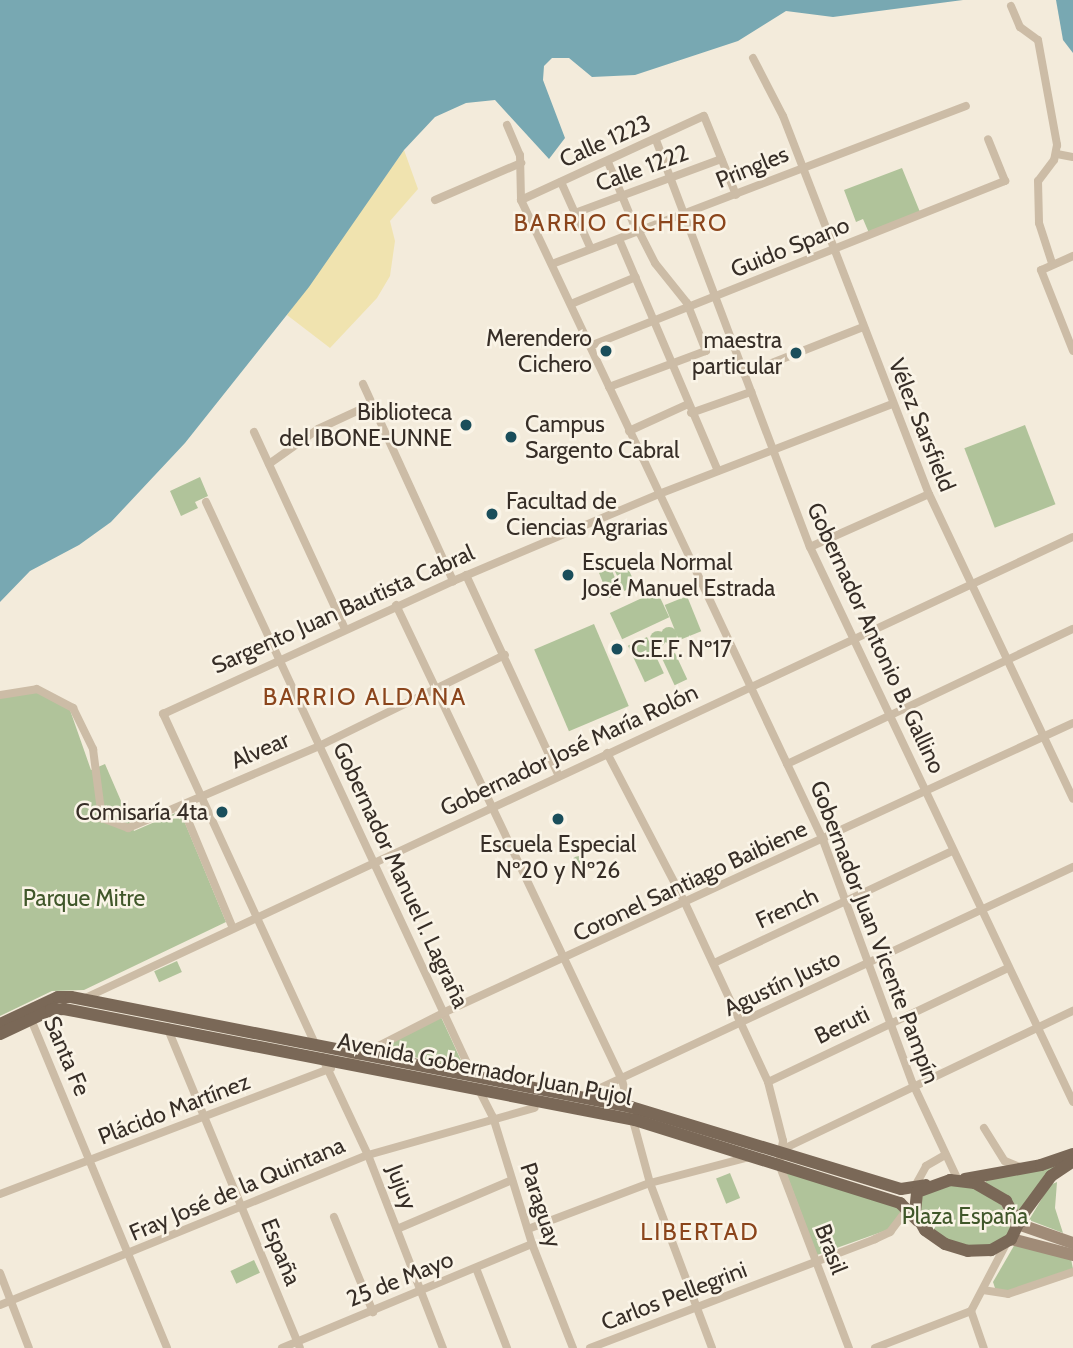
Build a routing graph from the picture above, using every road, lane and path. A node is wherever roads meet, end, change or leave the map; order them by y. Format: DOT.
graph roads {
  1 [pos="1011,6"];
  2 [pos="753,58"];
  3 [pos="965,107"];
  4 [pos="507,125"];
  5 [pos="988,139"];
  6 [pos="656,140"];
  7 [pos="1057,154"];
  8 [pos="1073,156"];
  9 [pos="721,159"];
  10 [pos="608,162"];
  11 [pos="521,163"];
  12 [pos="801,168"];
  13 [pos="669,178"];
  14 [pos="561,182"];
  15 [pos="736,195"];
  16 [pos="621,196"];
  17 [pos="435,200"];
  18 [pos="521,200"];
  19 [pos="575,213"];
  20 [pos="684,215"];
  21 [pos="638,232"];
  22 [pos="620,239"];
  23 [pos="591,249"];
  24 [pos="832,250"];
  25 [pos="1073,256"];
  26 [pos="552,264"];
  27 [pos="1052,264"];
  28 [pos="636,277"];
  29 [pos="715,298"];
  30 [pos="571,304"];
  31 [pos="690,308"];
  32 [pos="654,322"];
  33 [pos="861,328"];
  34 [pos="590,346"];
  35 [pos="1073,351"];
  36 [pos="671,364"];
  37 [pos="744,374"];
  38 [pos="363,384"];
  39 [pos="609,387"];
  40 [pos="751,392"];
  41 [pos="372,404"];
  42 [pos="892,404"];
  43 [pos="689,409"];
  44 [pos="629,431"];
  45 [pos="254,432"];
  46 [pos="772,450"];
  47 [pos="268,464"];
  48 [pos="718,471"];
  49 [pos="659,494"];
  50 [pos="929,494"];
  51 [pos="206,502"];
  52 [pos="1073,537"];
  53 [pos="810,547"];
  54 [pos="466,575"];
  55 [pos="453,580"];
  56 [pos="970,582"];
  57 [pos="396,606"];
  58 [pos="345,629"];
  59 [pos="1073,629"];
  60 [pos="850,640"];
  61 [pos="505,655"];
  62 [pos="278,659"];
  63 [pos="1006,660"];
  64 [pos="751,688"];
  65 [pos="434,690"];
  66 [pos="0,695"];
  67 [pos="163,714"];
  68 [pos="889,718"];
  69 [pos="1073,723"];
  70 [pos="1043,737"];
  71 [pos="319,746"];
  72 [pos="607,753"];
  73 [pos="787,764"];
  74 [pos="558,775"];
  75 [pos="926,793"];
  76 [pos="199,797"];
  77 [pos="1073,799"];
  78 [pos="182,806"];
  79 [pos="490,806"];
  80 [pos="823,841"];
  81 [pos="952,851"];
  82 [pos="373,861"];
  83 [pos="1073,867"];
  84 [pos="846,902"];
  85 [pos="685,903"];
  86 [pos="981,911"];
  87 [pos="255,916"];
  88 [pos="232,926"];
  89 [pos="565,959"];
  90 [pos="714,963"];
  91 [pos="868,964"];
  92 [pos="1009,968"];
  93 [pos="82,999"];
  94 [pos="1073,1011"];
  95 [pos="445,1012"];
  96 [pos="162,1015"];
  97 [pos="29,1016"];
  98 [pos="742,1023"];
  99 [pos="0,1024"];
  100 [pos="890,1024"];
  101 [pos="1037,1028"];
  102 [pos="168,1029"];
  103 [pos="0,1034"];
  104 [pos="315,1044"];
  105 [pos="359,1054"];
  106 [pos="325,1063"];
  107 [pos="347,1063"];
  108 [pos="622,1080"];
  109 [pos="475,1081"];
  110 [pos="768,1082"];
  111 [pos="913,1084"];
  112 [pos="583,1096"];
  113 [pos="1073,1102"];
  114 [pos="631,1107"];
  115 [pos="534,1108"];
  116 [pos="493,1117"];
  117 [pos="206,1119"];
  118 [pos="635,1120"];
  119 [pos="984,1128"];
  120 [pos="1073,1154"];
  121 [pos="368,1155"];
  122 [pos="945,1155"];
  123 [pos="752,1156"];
  124 [pos="780,1157"];
  125 [pos="1073,1161"];
  126 [pos="91,1162"];
  127 [pos="1025,1168"];
  128 [pos="512,1180"];
  129 [pos="960,1180"];
  130 [pos="650,1183"];
  131 [pos="0,1194"];
  132 [pos="915,1195"];
  133 [pos="243,1208"];
  134 [pos="334,1217"];
  135 [pos="1018,1223"];
  136 [pos="397,1228"];
  137 [pos="528,1229"];
  138 [pos="1009,1242"];
  139 [pos="1073,1243"];
  140 [pos="532,1244"];
  141 [pos="1073,1255"];
  142 [pos="129,1256"];
  143 [pos="815,1262"];
  144 [pos="476,1269"];
  145 [pos="1073,1272"];
  146 [pos="0,1273"];
  147 [pos="983,1290"];
  148 [pos="421,1293"];
  149 [pos="11,1301"];
  150 [pos="0,1305"];
  151 [pos="697,1308"];
  152 [pos="971,1311"];
  153 [pos="373,1312"];
  154 [pos="299,1345"];
  155 [pos="29,1348"];
  156 [pos="167,1348"];
  157 [pos="282,1348"];
  158 [pos="443,1348"];
  159 [pos="507,1348"];
  160 [pos="573,1348"];
  161 [pos="590,1348"];
  162 [pos="712,1348"];
  163 [pos="849,1348"];
  164 [pos="875,1348"];
  165 [pos="984,1348"];
  1 -- 7 [label="street"];
  2 -- 12 [label="street, Vélez Sarsfield"];
  3 -- 12 [label="street, Pringles"];
  4 -- 11 [label="street, Gobernador Juan Vicente Pampín"];
  5 -- 24 [label="street, Guido Spano"];
  6 -- 9 [label="street, Calle 1223"];
  6 -- 10 [label="street, Calle 1223"];
  6 -- 13 [label="street, Gobernador Antonio B. Gallino"];
  7 -- 8 [label="street"];
  7 -- 27 [label="street"];
  9 -- 13 [label="street, Calle 1222"];
  9 -- 15 [label="street"];
  10 -- 14 [label="street, Calle 1223"];
  10 -- 16 [label="street"];
  11 -- 17 [label="street"];
  11 -- 18 [label="street, Gobernador Juan Vicente Pampín"];
  12 -- 15 [label="street, Pringles"];
  12 -- 24 [label="street, Vélez Sarsfield"];
  13 -- 16 [label="street, Calle 1222"];
  13 -- 20 [label="street, Gobernador Antonio B. Gallino"];
  14 -- 18 [label="street, Calle 1223"];
  14 -- 19 [label="street"];
  15 -- 20 [label="street, Pringles"];
  16 -- 19 [label="street, Calle 1222"];
  16 -- 21 [label="street"];
  18 -- 26 [label="street, Gobernador Juan Vicente Pampín"];
  19 -- 23 [label="street"];
  20 -- 21 [label="street, Pringles"];
  20 -- 29 [label="street, Gobernador Antonio B. Gallino"];
  21 -- 22 [label="street, Pringles"];
  21 -- 31 [label="street"];
  22 -- 23 [label="street, Pringles"];
  22 -- 28 [label="street"];
  23 -- 26 [label="street, Pringles"];
  24 -- 29 [label="street, Guido Spano"];
  24 -- 33 [label="street, Vélez Sarsfield"];
  25 -- 27 [label="street"];
  26 -- 30 [label="street, Gobernador Juan Vicente Pampín"];
  27 -- 35 [label="street"];
  28 -- 30 [label="street"];
  28 -- 32 [label="street"];
  29 -- 31 [label="street, Guido Spano"];
  29 -- 37 [label="street, Gobernador Antonio B. Gallino"];
  30 -- 34 [label="street, Gobernador Juan Vicente Pampín"];
  31 -- 32 [label="street, Guido Spano"];
  31 -- 36 [label="street"];
  32 -- 34 [label="street, Guido Spano"];
  32 -- 36 [label="street"];
  33 -- 37 [label="street"];
  33 -- 42 [label="street, Vélez Sarsfield"];
  34 -- 39 [label="street, Gobernador Juan Vicente Pampín"];
  36 -- 39 [label="street"];
  36 -- 43 [label="street"];
  37 -- 40 [label="street, Gobernador Antonio B. Gallino"];
  38 -- 41 [label="street"];
  39 -- 44 [label="street, Gobernador Juan Vicente Pampín"];
  40 -- 43 [label="street"];
  40 -- 46 [label="street, Gobernador Antonio B. Gallino"];
  41 -- 47 [label="street"];
  41 -- 55 [label="street"];
  42 -- 46 [label="street, Sargento Juan Bautista Cabral"];
  42 -- 50 [label="street, Vélez Sarsfield"];
  43 -- 44 [label="street"];
  43 -- 48 [label="street"];
  44 -- 49 [label="street, Gobernador Juan Vicente Pampín"];
  45 -- 47 [label="street"];
  46 -- 48 [label="street, Sargento Juan Bautista Cabral"];
  46 -- 53 [label="street, Gobernador Antonio B. Gallino"];
  47 -- 58 [label="street"];
  48 -- 49 [label="street, Sargento Juan Bautista Cabral"];
  49 -- 54 [label="street, Sargento Juan Bautista Cabral"];
  49 -- 64 [label="street, Gobernador Juan Vicente Pampín"];
  50 -- 53 [label="street"];
  50 -- 56 [label="street, Vélez Sarsfield"];
  51 -- 62 [label="street, Gobernador Manuel I. Lagraña"];
  52 -- 56 [label="street, Gobernador José María Rolón"];
  53 -- 60 [label="street, Gobernador Antonio B. Gallino"];
  54 -- 55 [label="street, Sargento Juan Bautista Cabral"];
  54 -- 61 [label="street"];
  55 -- 57 [label="street, Sargento Juan Bautista Cabral"];
  56 -- 60 [label="street, Gobernador José María Rolón"];
  56 -- 63 [label="street, Vélez Sarsfield"];
  57 -- 58 [label="street, Sargento Juan Bautista Cabral"];
  57 -- 65 [label="street"];
  58 -- 62 [label="street, Sargento Juan Bautista Cabral"];
  59 -- 63 [label="street"];
  60 -- 64 [label="street, Gobernador José María Rolón"];
  60 -- 68 [label="street, Gobernador Antonio B. Gallino"];
  61 -- 65 [label="street, Alvear"];
  61 -- 74 [label="street"];
  62 -- 67 [label="street, Sargento Juan Bautista Cabral"];
  62 -- 71 [label="street, Gobernador Manuel I. Lagraña"];
  63 -- 68 [label="street"];
  63 -- 70 [label="street, Vélez Sarsfield"];
  64 -- 72 [label="street, Gobernador José María Rolón"];
  64 -- 73 [label="street, Gobernador Juan Vicente Pampín"];
  65 -- 71 [label="street, Alvear"];
  65 -- 79 [label="street"];
  66 -- 78 [label="street, Alvear"];
  67 -- 76 [label="street, Jujuy"];
  68 -- 73 [label="street"];
  68 -- 75 [label="street, Gobernador Antonio B. Gallino"];
  69 -- 70 [label="street, Coronel Santiago Baibiene"];
  70 -- 75 [label="street, Coronel Santiago Baibiene"];
  70 -- 77 [label="street, Vélez Sarsfield"];
  71 -- 76 [label="street, Alvear"];
  71 -- 82 [label="street, Gobernador Manuel I. Lagraña"];
  72 -- 74 [label="street, Gobernador José María Rolón"];
  72 -- 85 [label="street, Brasil"];
  73 -- 80 [label="street, Gobernador Juan Vicente Pampín"];
  74 -- 79 [label="street, Gobernador José María Rolón"];
  75 -- 80 [label="street, Coronel Santiago Baibiene"];
  75 -- 81 [label="street, Gobernador Antonio B. Gallino"];
  76 -- 78 [label="street, Alvear"];
  76 -- 87 [label="street, Jujuy"];
  78 -- 88 [label="street"];
  79 -- 82 [label="street, Gobernador José María Rolón"];
  79 -- 89 [label="street"];
  80 -- 84 [label="street, Gobernador Juan Vicente Pampín"];
  80 -- 85 [label="street, Coronel Santiago Baibiene"];
  81 -- 84 [label="street, French"];
  81 -- 86 [label="street, Gobernador Antonio B. Gallino"];
  82 -- 87 [label="street, Gobernador José María Rolón"];
  82 -- 95 [label="street, Gobernador Manuel I. Lagraña"];
  83 -- 86 [label="street, Agustín Justo"];
  84 -- 90 [label="street, French"];
  84 -- 91 [label="street, Gobernador Juan Vicente Pampín"];
  85 -- 89 [label="street, Coronel Santiago Baibiene"];
  85 -- 90 [label="street, Brasil"];
  86 -- 91 [label="street, Agustín Justo"];
  86 -- 92 [label="street, Gobernador Antonio B. Gallino"];
  87 -- 88 [label="street, Gobernador José María Rolón"];
  87 -- 104 [label="street, Jujuy"];
  88 -- 93 [label="street, Gobernador José María Rolón"];
  89 -- 95 [label="street, Coronel Santiago Baibiene"];
  89 -- 108 [label="street"];
  90 -- 98 [label="street, Brasil"];
  91 -- 98 [label="street, Agustín Justo"];
  91 -- 100 [label="street, Gobernador Juan Vicente Pampín"];
  92 -- 100 [label="street, Beruti"];
  92 -- 101 [label="street, Gobernador Antonio B. Gallino"];
  93 -- 96 [label="main road, Avenida Gobernador Juan Pujol"];
  93 -- 97 [label="main road, Avenida Gobernador Juan Pujol"];
  94 -- 101 [label="street"];
  95 -- 105 [label="street, Coronel Santiago Baibiene"];
  95 -- 109 [label="street, Gobernador Manuel I. Lagraña"];
  96 -- 102 [label="street, España"];
  96 -- 104 [label="main road, Avenida Gobernador Juan Pujol"];
  97 -- 99 [label="main road"];
  97 -- 102 [label="main road, Avenida Gobernador Juan Pujol"];
  97 -- 103 [label="main road"];
  97 -- 126 [label="street, Santa Fe"];
  98 -- 108 [label="street, Agustín Justo"];
  98 -- 110 [label="street, Brasil"];
  100 -- 110 [label="street, Beruti"];
  100 -- 111 [label="street, Gobernador Juan Vicente Pampín"];
  101 -- 111 [label="street"];
  101 -- 113 [label="street, Gobernador Antonio B. Gallino"];
  102 -- 106 [label="main road, Avenida Gobernador Juan Pujol"];
  102 -- 117 [label="street, España"];
  104 -- 105 [label="main road, Avenida Gobernador Juan Pujol"];
  104 -- 106 [label="street, Jujuy"];
  105 -- 107 [label="street"];
  105 -- 109 [label="main road, Avenida Gobernador Juan Pujol"];
  106 -- 107 [label="main road, Avenida Gobernador Juan Pujol"];
  106 -- 117 [label="street, Plácido Martínez"];
  106 -- 121 [label="street, Jujuy"];
  107 -- 109 [label="main road, Avenida Gobernador Juan Pujol"];
  108 -- 112 [label="street, Agustín Justo"];
  108 -- 114 [label="street"];
  109 -- 112 [label="main road, Avenida Gobernador Juan Pujol"];
  109 -- 116 [label="street, Paraguay"];
  109 -- 118 [label="main road, Avenida Gobernador Juan Pujol"];
  110 -- 124 [label="street, Brasil"];
  111 -- 122 [label="street, Gobernador Juan Vicente Pampín"];
  111 -- 124 [label="street"];
  112 -- 114 [label="main road, Avenida Gobernador Juan Pujol"];
  114 -- 118 [label="street"];
  114 -- 124 [label="main road, Avenida Gobernador Juan Pujol"];
  115 -- 116 [label="street, Fray José de la Quintana"];
  116 -- 121 [label="street, Fray José de la Quintana"];
  116 -- 128 [label="street, Paraguay"];
  117 -- 126 [label="street, Plácido Martínez"];
  117 -- 133 [label="street, España"];
  118 -- 123 [label="main road, Avenida Gobernador Juan Pujol"];
  118 -- 130 [label="street"];
  119 -- 127 [label="street"];
  120 -- 127 [label="main road"];
  121 -- 133 [label="street, Fray José de la Quintana"];
  121 -- 136 [label="street, Jujuy"];
  122 -- 129 [label="street, Gobernador Juan Vicente Pampín"];
  122 -- 132 [label="street, Carlos Pellegrini"];
  123 -- 124 [label="main road, Avenida Gobernador Juan Pujol"];
  123 -- 130 [label="street"];
  124 -- 132 [label="main road, Avenida Gobernador Juan Pujol"];
  124 -- 132 [label="main road, Avenida Gobernador Juan Pujol"];
  124 -- 143 [label="street, Brasil"];
  125 -- 135 [label="main road"];
  126 -- 131 [label="street, Plácido Martínez"];
  126 -- 142 [label="street, Santa Fe"];
  127 -- 129 [label="main road"];
  128 -- 136 [label="street"];
  128 -- 137 [label="street, Paraguay"];
  129 -- 132 [label="main road"];
  129 -- 135 [label="main road"];
  130 -- 137 [label="street"];
  130 -- 151 [label="street"];
  132 -- 138 [label="main road"];
  132 -- 143 [label="street, Carlos Pellegrini"];
  133 -- 142 [label="street, Fray José de la Quintana"];
  133 -- 154 [label="street, España"];
  134 -- 153 [label="street"];
  135 -- 138 [label="main road"];
  135 -- 139 [label="main road"];
  136 -- 148 [label="street, Jujuy"];
  137 -- 140 [label="street, Paraguay"];
  138 -- 141 [label="main road"];
  138 -- 147 [label="street"];
  140 -- 144 [label="street, 25 de Mayo"];
  140 -- 160 [label="street, Paraguay"];
  142 -- 149 [label="street, Fray José de la Quintana"];
  142 -- 156 [label="street, Santa Fe"];
  143 -- 151 [label="street, Carlos Pellegrini"];
  143 -- 163 [label="street, Brasil"];
  144 -- 148 [label="street, 25 de Mayo"];
  144 -- 159 [label="street"];
  145 -- 147 [label="street"];
  146 -- 149 [label="street"];
  147 -- 152 [label="street"];
  148 -- 153 [label="street, 25 de Mayo"];
  148 -- 158 [label="street, Jujuy"];
  149 -- 150 [label="street, Fray José de la Quintana"];
  149 -- 155 [label="street"];
  151 -- 161 [label="street, Carlos Pellegrini"];
  151 -- 162 [label="street"];
  152 -- 164 [label="street"];
  152 -- 165 [label="street"];
  153 -- 154 [label="street, 25 de Mayo"];
  154 -- 157 [label="street, 25 de Mayo"];
}
